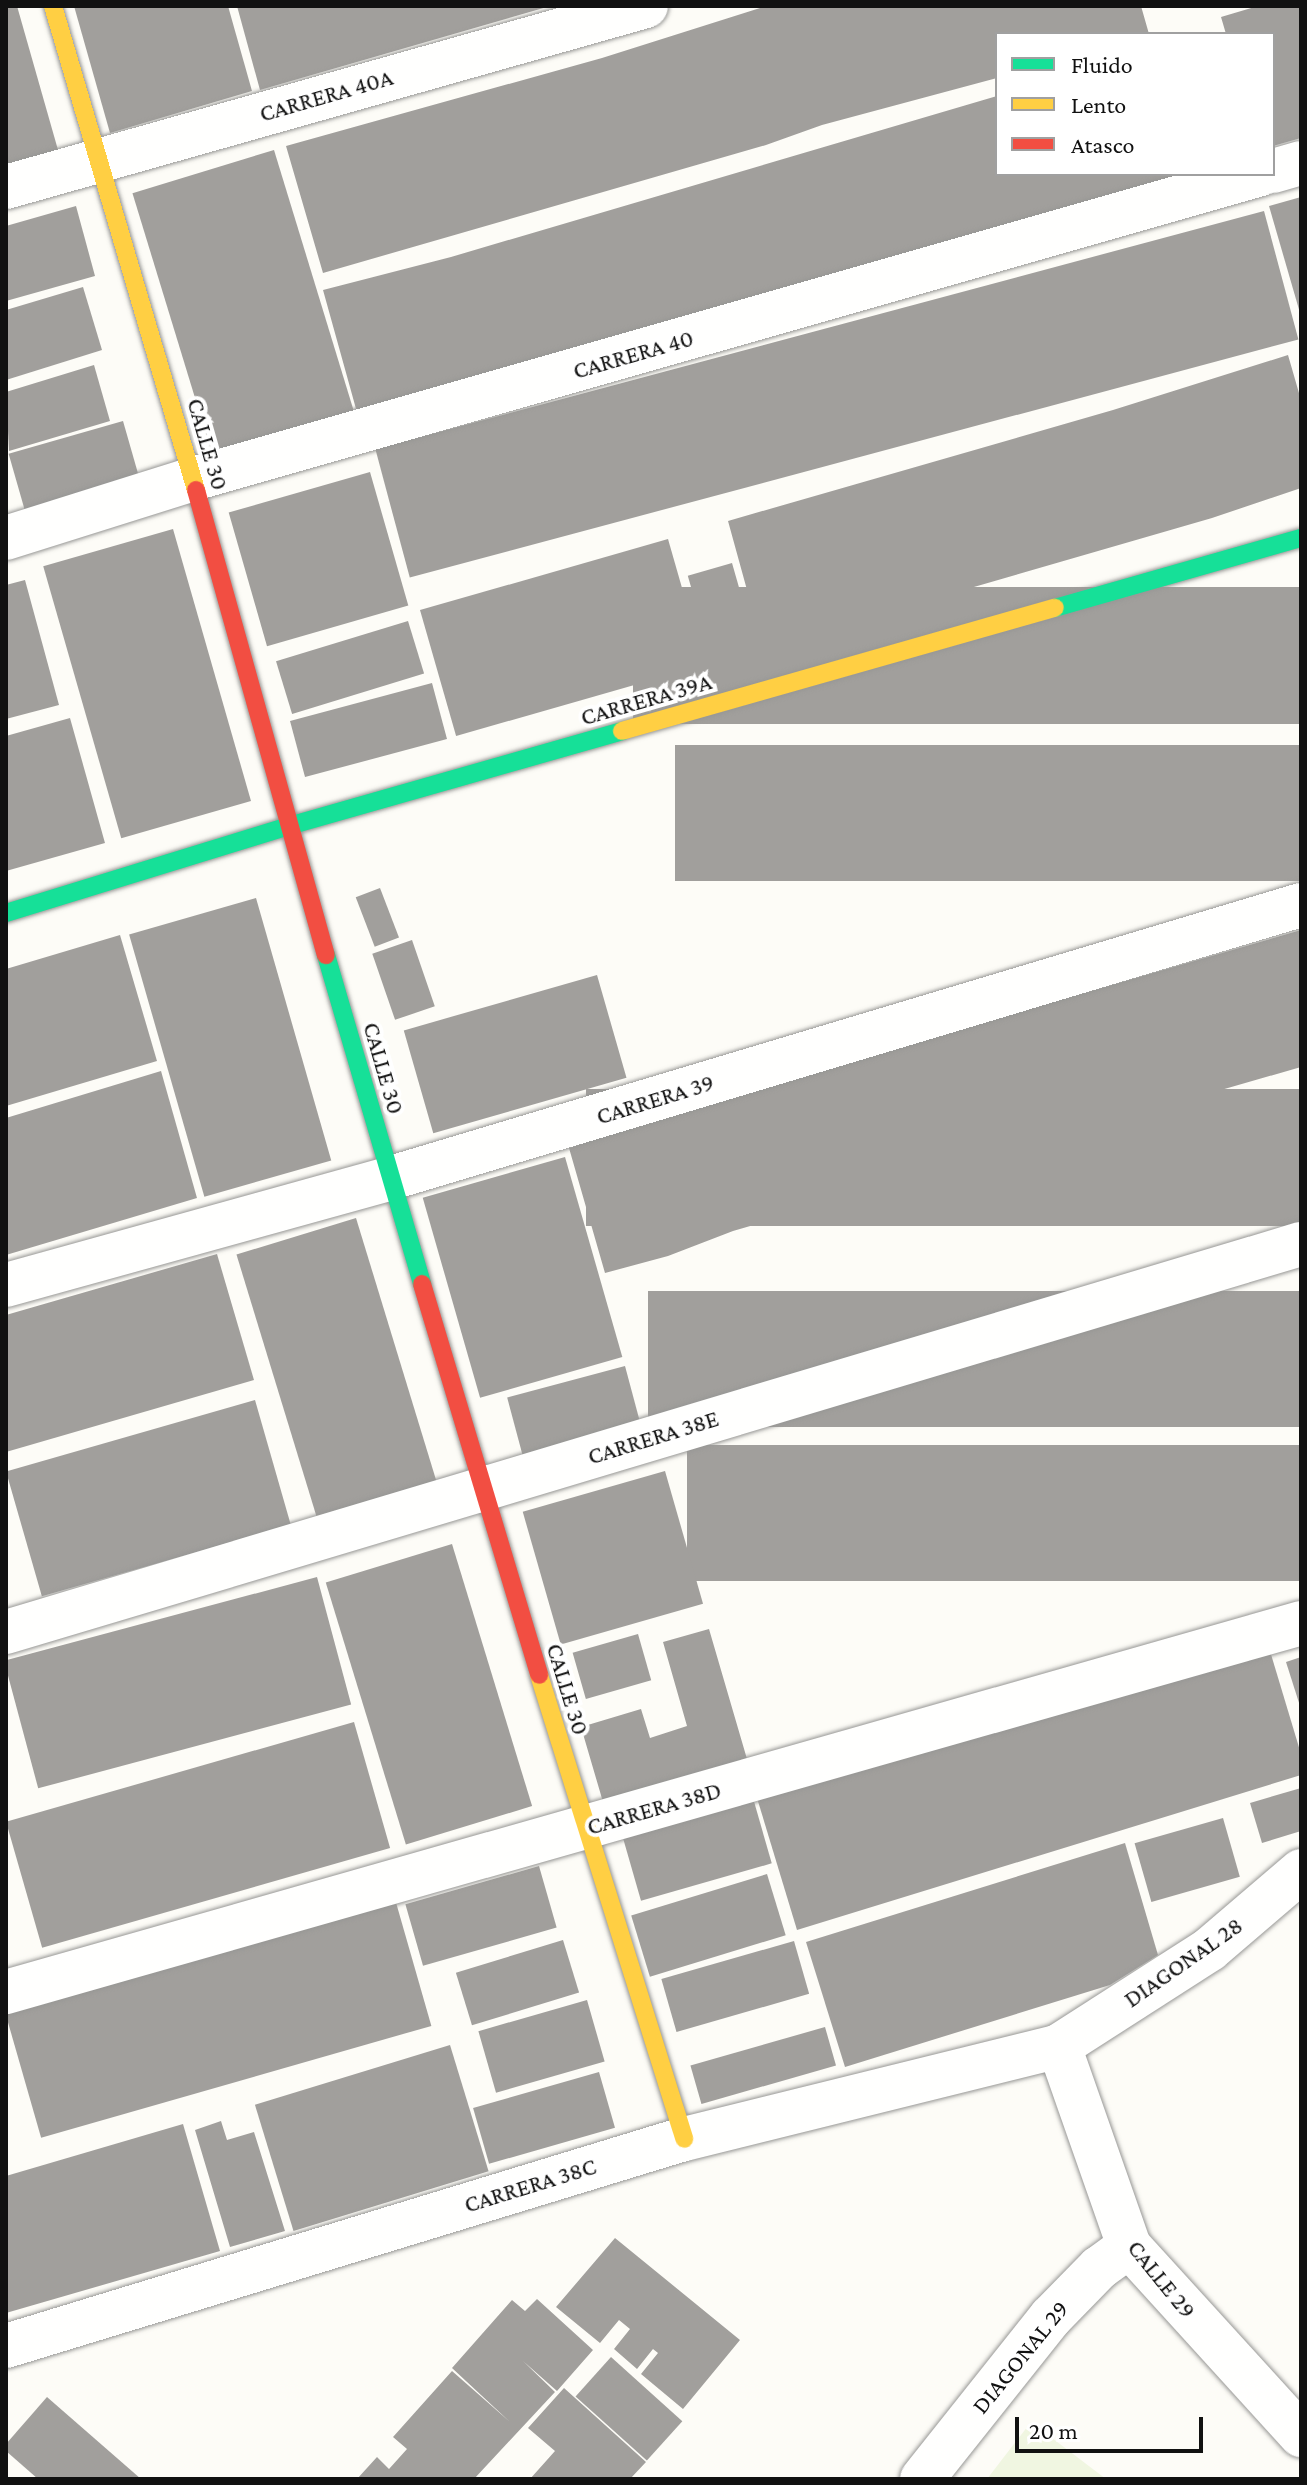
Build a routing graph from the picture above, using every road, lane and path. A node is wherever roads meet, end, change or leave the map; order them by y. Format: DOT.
graph roads {
  1 [pos="53,6"];
  2 [pos="646,6"];
  3 [pos="99,158"];
  4 [pos="1301,163"];
  5 [pos="1275,170"];
  6 [pos="1254,176"];
  7 [pos="6,187"];
  8 [pos="193,479"];
  9 [pos="6,538"];
  10 [pos="1301,538"];
  11 [pos="289,826"];
  12 [pos="1301,905"];
  13 [pos="6,913"];
  14 [pos="391,1178"];
  15 [pos="1301,1244"];
  16 [pos="6,1285"];
  17 [pos="481,1489"];
  18 [pos="1301,1623"];
  19 [pos="6,1632"];
  20 [pos="586,1827"];
  21 [pos="1301,1871"];
  22 [pos="6,1992"];
  23 [pos="1059,2046"];
  24 [pos="684,2139"];
  25 [pos="1129,2246"];
  26 [pos="6,2346"];
  27 [pos="1301,2435"];
  28 [pos="922,2479"];
  1 -- 3 [label="street, CALLE 30"];
  2 -- 3 [label="street, CARRERA 40A"];
  3 -- 7 [label="street, CARRERA 40A"];
  3 -- 8 [label="street, CALLE 30"];
  4 -- 5 [label="street"];
  6 -- 8 [label="street, CARRERA 40"];
  8 -- 9 [label="street, CARRERA 40"];
  8 -- 11 [label="street, CALLE 30"];
  10 -- 11 [label="street, CARRERA 39A"];
  11 -- 13 [label="street, CARRERA 39A"];
  11 -- 14 [label="street, CALLE 30"];
  12 -- 14 [label="street, CARRERA 39"];
  14 -- 16 [label="street, CARRERA 39"];
  14 -- 17 [label="street, CALLE 30"];
  15 -- 17 [label="street, CARRERA 38E"];
  17 -- 19 [label="street, CARRERA 38E"];
  17 -- 20 [label="street, CALLE 30"];
  18 -- 20 [label="street, CARRERA 38D"];
  20 -- 22 [label="street, CARRERA 38D"];
  20 -- 24 [label="street, CALLE 30"];
  21 -- 23 [label="street, DIAGONAL 28"];
  23 -- 24 [label="street, CARRERA 38C"];
  23 -- 25 [label="street, CALLE 29"];
  24 -- 26 [label="street, CARRERA 38C"];
  25 -- 27 [label="street, CALLE 29"];
  25 -- 28 [label="street, DIAGONAL 29"];
}
